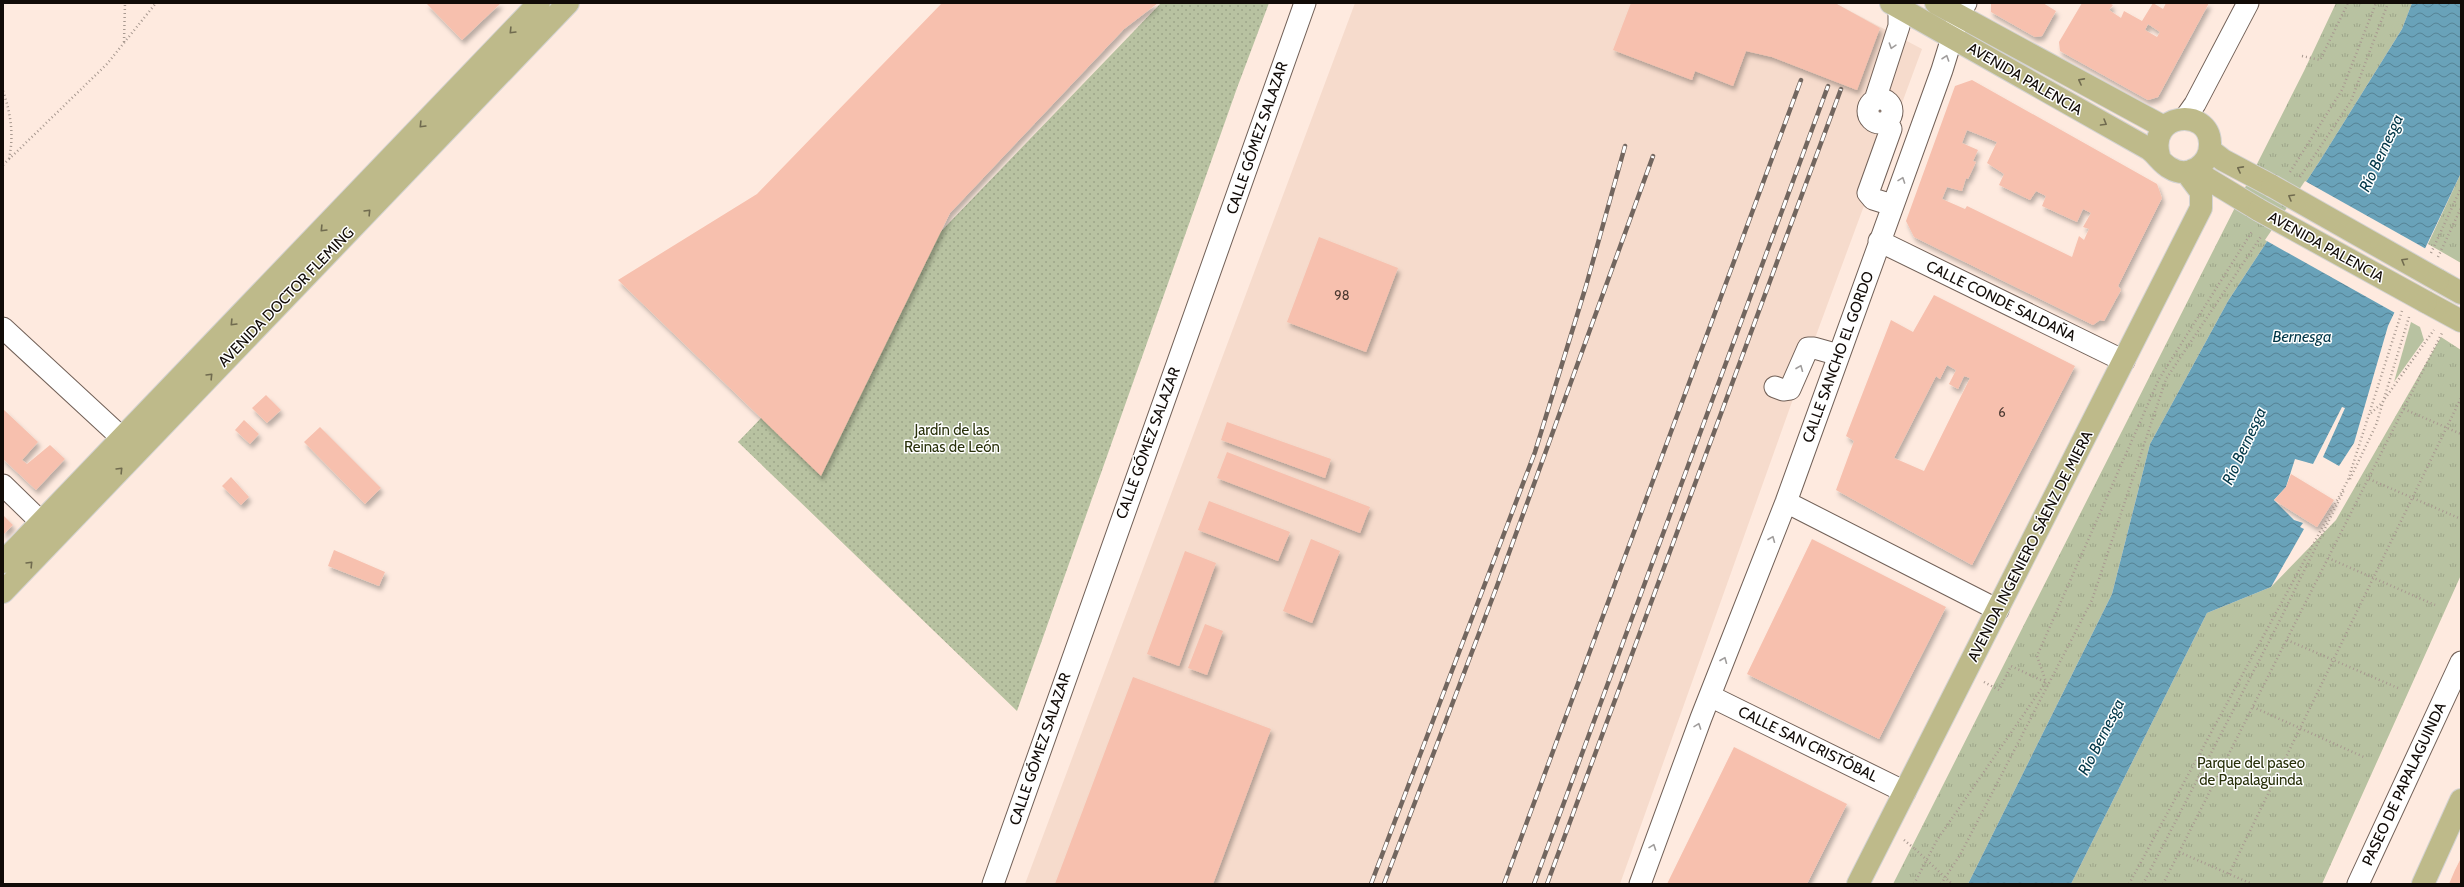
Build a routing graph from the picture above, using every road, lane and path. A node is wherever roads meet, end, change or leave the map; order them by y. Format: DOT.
graph roads {
  1 [pos="125,3"];
  2 [pos="156,3"];
  3 [pos="568,3"];
  4 [pos="1304,3"];
  5 [pos="1936,3"];
  6 [pos="2248,3"];
  7 [pos="2348,3"];
  8 [pos="2376,3"];
  9 [pos="2388,3"];
  10 [pos="534,5"];
  11 [pos="1895,5"];
  12 [pos="1963,9"];
  13 [pos="1953,38"];
  14 [pos="124,42"];
  15 [pos="2302,56"];
  16 [pos="3,91"];
  17 [pos="2185,118"];
  18 [pos="2164,126"];
  19 [pos="2210,150"];
  20 [pos="2159,156"];
  21 [pos="9,159"];
  22 [pos="3,165"];
  23 [pos="2190,171"];
  24 [pos="2298,181"];
  25 [pos="2279,182"];
  26 [pos="2461,188"];
  27 [pos="2238,197"];
  28 [pos="1892,205"];
  29 [pos="2201,208"];
  30 [pos="2461,208"];
  31 [pos="2258,217"];
  32 [pos="2263,234"];
  33 [pos="1879,241"];
  34 [pos="2430,254"];
  35 [pos="2438,258"];
  36 [pos="2461,293"];
  37 [pos="2419,307"];
  38 [pos="2404,308"];
  39 [pos="2437,326"];
  40 [pos="2452,326"];
  41 [pos="3,328"];
  42 [pos="1839,355"];
  43 [pos="2124,361"];
  44 [pos="1775,387"];
  45 [pos="2461,398"];
  46 [pos="2380,404"];
  47 [pos="2404,409"];
  48 [pos="2370,413"];
  49 [pos="2447,428"];
  50 [pos="2461,434"];
  51 [pos="122,438"];
  52 [pos="2369,479"];
  53 [pos="3,485"];
  54 [pos="2412,498"];
  55 [pos="1786,502"];
  56 [pos="2461,519"];
  57 [pos="41,522"];
  58 [pos="2328,558"];
  59 [pos="3,562"];
  60 [pos="2373,578"];
  61 [pos="3,592"];
  62 [pos="2435,605"];
  63 [pos="1998,610"];
  64 [pos="2287,640"];
  65 [pos="2334,660"];
  66 [pos="2461,662"];
  67 [pos="1984,682"];
  68 [pos="2046,682"];
  69 [pos="2398,688"];
  70 [pos="1710,696"];
  71 [pos="2253,707"];
  72 [pos="2300,728"];
  73 [pos="2366,758"];
  74 [pos="1905,792"];
  75 [pos="2461,800"];
  76 [pos="1904,840"];
  77 [pos="2179,852"];
  78 [pos="2229,874"];
  79 [pos="993,884"];
  80 [pos="1640,884"];
  81 [pos="1858,884"];
  82 [pos="1914,884"];
  83 [pos="1941,884"];
  84 [pos="1952,884"];
  85 [pos="2129,884"];
  86 [pos="2143,884"];
  87 [pos="2163,884"];
  88 [pos="2252,884"];
  89 [pos="2358,884"];
  90 [pos="2423,884"];
  1 -- 14 [label="path"];
  2 -- 14 [label="path"];
  61 -- 3 [label="main road, AVENIDA DOCTOR FLEMING, one-way"];
  4 -- 79 [label="street, CALLE GÓMEZ SALAZAR"];
  5 -- 12 [label="main road, AVENIDA PALENCIA"];
  6 -- 17 [label="street"];
  7 -- 15 [label="path"];
  8 -- 25 [label="path"];
  9 -- 24 [label="path"];
  10 -- 51 [label="main road, AVENIDA DOCTOR FLEMING, one-way"];
  11 -- 13 [label="main road, AVENIDA PALENCIA"];
  11 -- 28 [label="street, one-way"];
  12 -- 13 [label="street, CALLE SANCHO EL GORDO"];
  18 -- 12 [label="main road, AVENIDA PALENCIA, one-way"];
  13 -- 20 [label="main road, AVENIDA PALENCIA, one-way"];
  28 -- 13 [label="street, CALLE SANCHO EL GORDO, one-way"];
  14 -- 21 [label="path"];
  16 -- 21 [label="path"];
  17 -- 18 [label="main road"];
  17 -- 19 [label="main road"];
  18 -- 20 [label="main road"];
  19 -- 23 [label="main road"];
  25 -- 19 [label="main road, AVENIDA PALENCIA, one-way"];
  20 -- 23 [label="main road, AVENIDA PALENCIA"];
  21 -- 22 [label="path"];
  23 -- 27 [label="main road, AVENIDA PALENCIA"];
  23 -- 29 [label="main road"];
  36 -- 25 [label="main road, AVENIDA PALENCIA, one-way, bridge"];
  26 -- 34 [label="path"];
  27 -- 29 [label="main road"];
  27 -- 31 [label="main road, AVENIDA PALENCIA"];
  28 -- 33 [label="street, CALLE SANCHO EL GORDO"];
  29 -- 43 [label="main road, AVENIDA INGENIERO SÁENZ DE MIERA"];
  30 -- 35 [label="path"];
  31 -- 37 [label="main road, AVENIDA PALENCIA, bridge"];
  31 -- 68 [label="path"];
  32 -- 83 [label="path"];
  33 -- 42 [label="street, CALLE SANCHO EL GORDO"];
  33 -- 43 [label="street, CALLE CONDE SALDAÑA"];
  37 -- 40 [label="main road, AVENIDA PALENCIA"];
  37 -- 46 [label="path"];
  38 -- 48 [label="path"];
  39 -- 46 [label="path"];
  40 -- 47 [label="path"];
  41 -- 51 [label="street"];
  44 -- 42 [label="street, one-way"];
  42 -- 55 [label="street, CALLE SANCHO EL GORDO"];
  43 -- 63 [label="main road, AVENIDA INGENIERO SÁENZ DE MIERA"];
  45 -- 49 [label="path"];
  46 -- 48 [label="path"];
  46 -- 86 [label="path"];
  47 -- 49 [label="path"];
  47 -- 52 [label="path"];
  48 -- 85 [label="path"];
  49 -- 50 [label="path"];
  49 -- 54 [label="path"];
  51 -- 57 [label="main road, AVENIDA DOCTOR FLEMING"];
  52 -- 54 [label="path"];
  52 -- 58 [label="path"];
  53 -- 57 [label="street"];
  54 -- 56 [label="path"];
  54 -- 60 [label="path"];
  55 -- 63 [label="street"];
  70 -- 55 [label="street, CALLE SANCHO EL GORDO, one-way"];
  57 -- 59 [label="main road, AVENIDA DOCTOR FLEMING"];
  58 -- 60 [label="path"];
  58 -- 64 [label="path"];
  60 -- 62 [label="path"];
  60 -- 65 [label="path"];
  63 -- 74 [label="main road, AVENIDA INGENIERO SÁENZ DE MIERA"];
  64 -- 65 [label="path"];
  64 -- 71 [label="path"];
  65 -- 69 [label="path"];
  65 -- 72 [label="path"];
  66 -- 89 [label="street, PASEO DE PAPALAGUINDA"];
  67 -- 68 [label="path"];
  68 -- 82 [label="path"];
  70 -- 74 [label="street, CALLE SAN CRISTÓBAL"];
  80 -- 70 [label="street, CALLE SANCHO EL GORDO, one-way"];
  71 -- 72 [label="path"];
  71 -- 77 [label="path"];
  72 -- 73 [label="path"];
  72 -- 78 [label="path"];
  74 -- 81 [label="main road, AVENIDA INGENIERO SÁENZ DE MIERA"];
  75 -- 90 [label="main road"];
  76 -- 84 [label="path, bridge"];
  77 -- 78 [label="path"];
  77 -- 87 [label="path"];
  78 -- 88 [label="path"];
}
